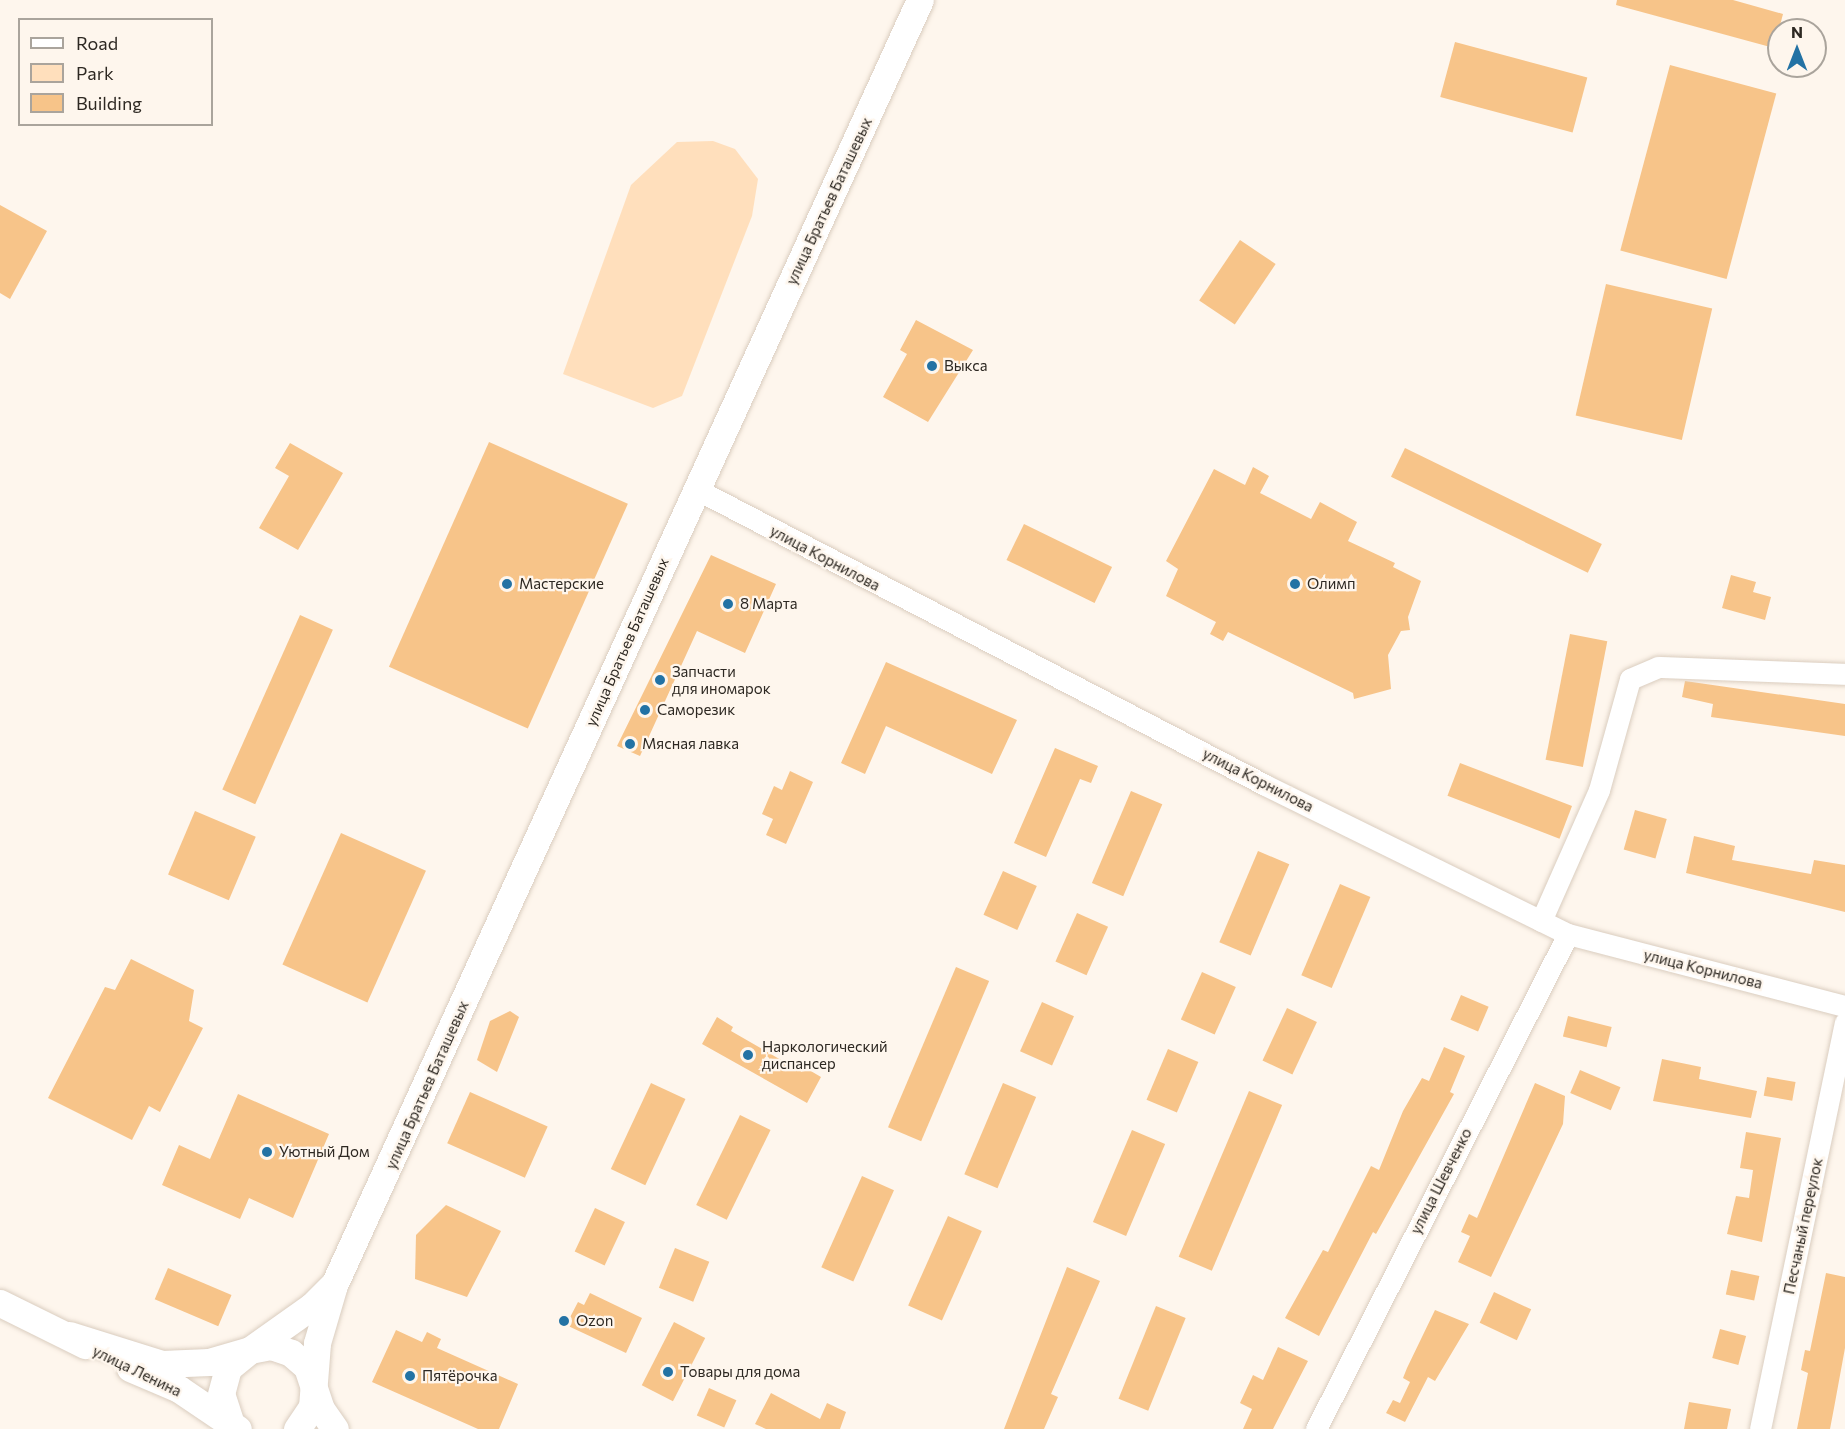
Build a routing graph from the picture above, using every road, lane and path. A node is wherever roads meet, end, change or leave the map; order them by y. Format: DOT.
graph roads {
  1 [pos="920,0"];
  2 [pos="696,489"];
  3 [pos="1845,674"];
  4 [pos="1541,921"];
  5 [pos="1568,934"];
  6 [pos="1845,1006"];
  7 [pos="1845,1023"];
  8 [pos="334,1285"];
  9 [pos="0,1303"];
  10 [pos="69,1335"];
  11 [pos="250,1350"];
  12 [pos="314,1387"];
  13 [pos="234,1426"];
  14 [pos="297,1429"];
  15 [pos="335,1429"];
  16 [pos="1316,1429"];
  17 [pos="1760,1429"];
  1 -- 2 [label="street, улица Братьев Баташевых"];
  2 -- 4 [label="street, улица Корнилова"];
  2 -- 8 [label="street, улица Братьев Баташевых"];
  3 -- 4 [label="street"];
  4 -- 5 [label="street, улица Корнилова"];
  5 -- 6 [label="street, улица Корнилова"];
  5 -- 16 [label="street, улица Шевченко"];
  7 -- 17 [label="street, Песчаный переулок"];
  8 -- 11 [label="street, улица Братьев Баташевых"];
  8 -- 12 [label="street, улица Братьев Баташевых"];
  9 -- 10 [label="street, улица Ленина"];
  10 -- 11 [label="street, улица Братьев Баташевых"];
  10 -- 13 [label="street, улица Ленина"];
  11 -- 12 [label="street, улица Братьев Баташевых"];
  11 -- 13 [label="street, улица Братьев Баташевых"];
  12 -- 14 [label="street"];
  12 -- 15 [label="street"];
}
